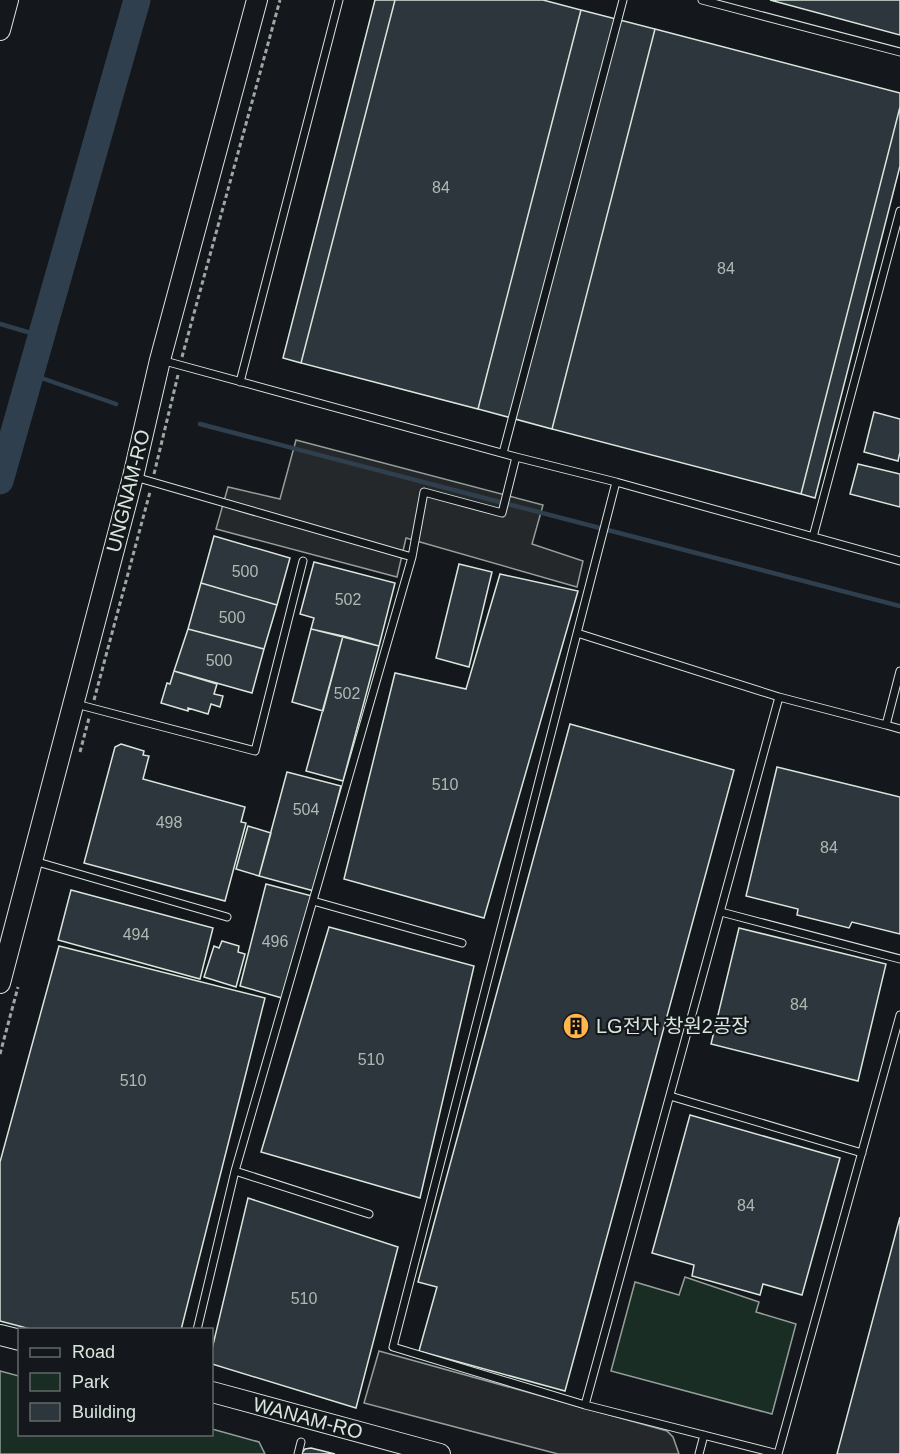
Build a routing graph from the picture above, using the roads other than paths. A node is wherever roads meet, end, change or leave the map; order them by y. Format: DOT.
graph roads {
  1 [pos="8,0"];
  2 [pos="257,0"];
  3 [pos="339,0"];
  4 [pos="623,0"];
  5 [pos="702,0"];
  6 [pos="0,30"];
  7 [pos="900,52"];
  8 [pos="900,211"];
  9 [pos="160,360"];
  10 [pos="240,382"];
  11 [pos="503,453"];
  12 [pos="516,457"];
  13 [pos="133,477"];
  14 [pos="616,482"];
  15 [pos="813,537"];
  16 [pos="412,557"];
  17 [pos="303,561"];
  18 [pos="900,561"];
  19 [pos="577,633"];
  20 [pos="900,670"];
  21 [pos="780,697"];
  22 [pos="83,705"];
  23 [pos="886,725"];
  24 [pos="900,729"];
  25 [pos="32,860"];
  26 [pos="313,901"];
  27 [pos="721,912"];
  28 [pos="227,917"];
  29 [pos="462,943"];
  30 [pos="900,959"];
  31 [pos="9,985"];
  32 [pos="900,1015"];
  33 [pos="670,1096"];
  34 [pos="862,1153"];
  35 [pos="235,1171"];
  36 [pos="369,1214"];
  37 [pos="197,1328"];
  38 [pos="0,1335"];
  39 [pos="18,1340"];
  40 [pos="213,1392"];
  41 [pos="585,1405"];
  42 [pos="704,1435"];
  43 [pos="301,1442"];
  44 [pos="298,1454"];
  45 [pos="440,1454"];
  46 [pos="699,1454"];
  47 [pos="778,1454"];
  1 -- 6 [label="street"];
  2 -- 9 [label="street, UNGNAM-RO"];
  3 -- 10 [label="lane"];
  4 -- 11 [label="lane"];
  5 -- 7 [label="lane"];
  8 -- 15 [label="lane"];
  9 -- 10 [label="lane"];
  9 -- 13 [label="street, UNGNAM-RO"];
  10 -- 11 [label="lane"];
  11 -- 12 [label="lane"];
  12 -- 14 [label="lane"];
  12 -- 16 [label="lane"];
  13 -- 16 [label="lane"];
  13 -- 22 [label="street, UNGNAM-RO"];
  14 -- 15 [label="lane"];
  14 -- 19 [label="lane"];
  15 -- 18 [label="lane"];
  16 -- 26 [label="lane"];
  17 -- 22 [label="lane"];
  19 -- 21 [label="lane"];
  19 -- 41 [label="lane"];
  20 -- 23 [label="lane"];
  21 -- 23 [label="lane"];
  21 -- 27 [label="lane"];
  22 -- 25 [label="street, UNGNAM-RO"];
  23 -- 24 [label="lane"];
  25 -- 28 [label="lane"];
  25 -- 31 [label="street, UNGNAM-RO"];
  26 -- 29 [label="lane"];
  26 -- 35 [label="lane"];
  27 -- 30 [label="lane"];
  27 -- 33 [label="lane"];
  32 -- 34 [label="lane"];
  33 -- 34 [label="lane"];
  33 -- 41 [label="lane"];
  34 -- 47 [label="lane"];
  35 -- 36 [label="lane"];
  35 -- 37 [label="lane"];
  38 -- 39 [label="street"];
  40 -- 45 [label="street, WANAM-RO"];
  41 -- 42 [label="lane"];
  42 -- 46 [label="lane"];
  42 -- 47 [label="lane"];
  43 -- 44 [label="lane"];
}
